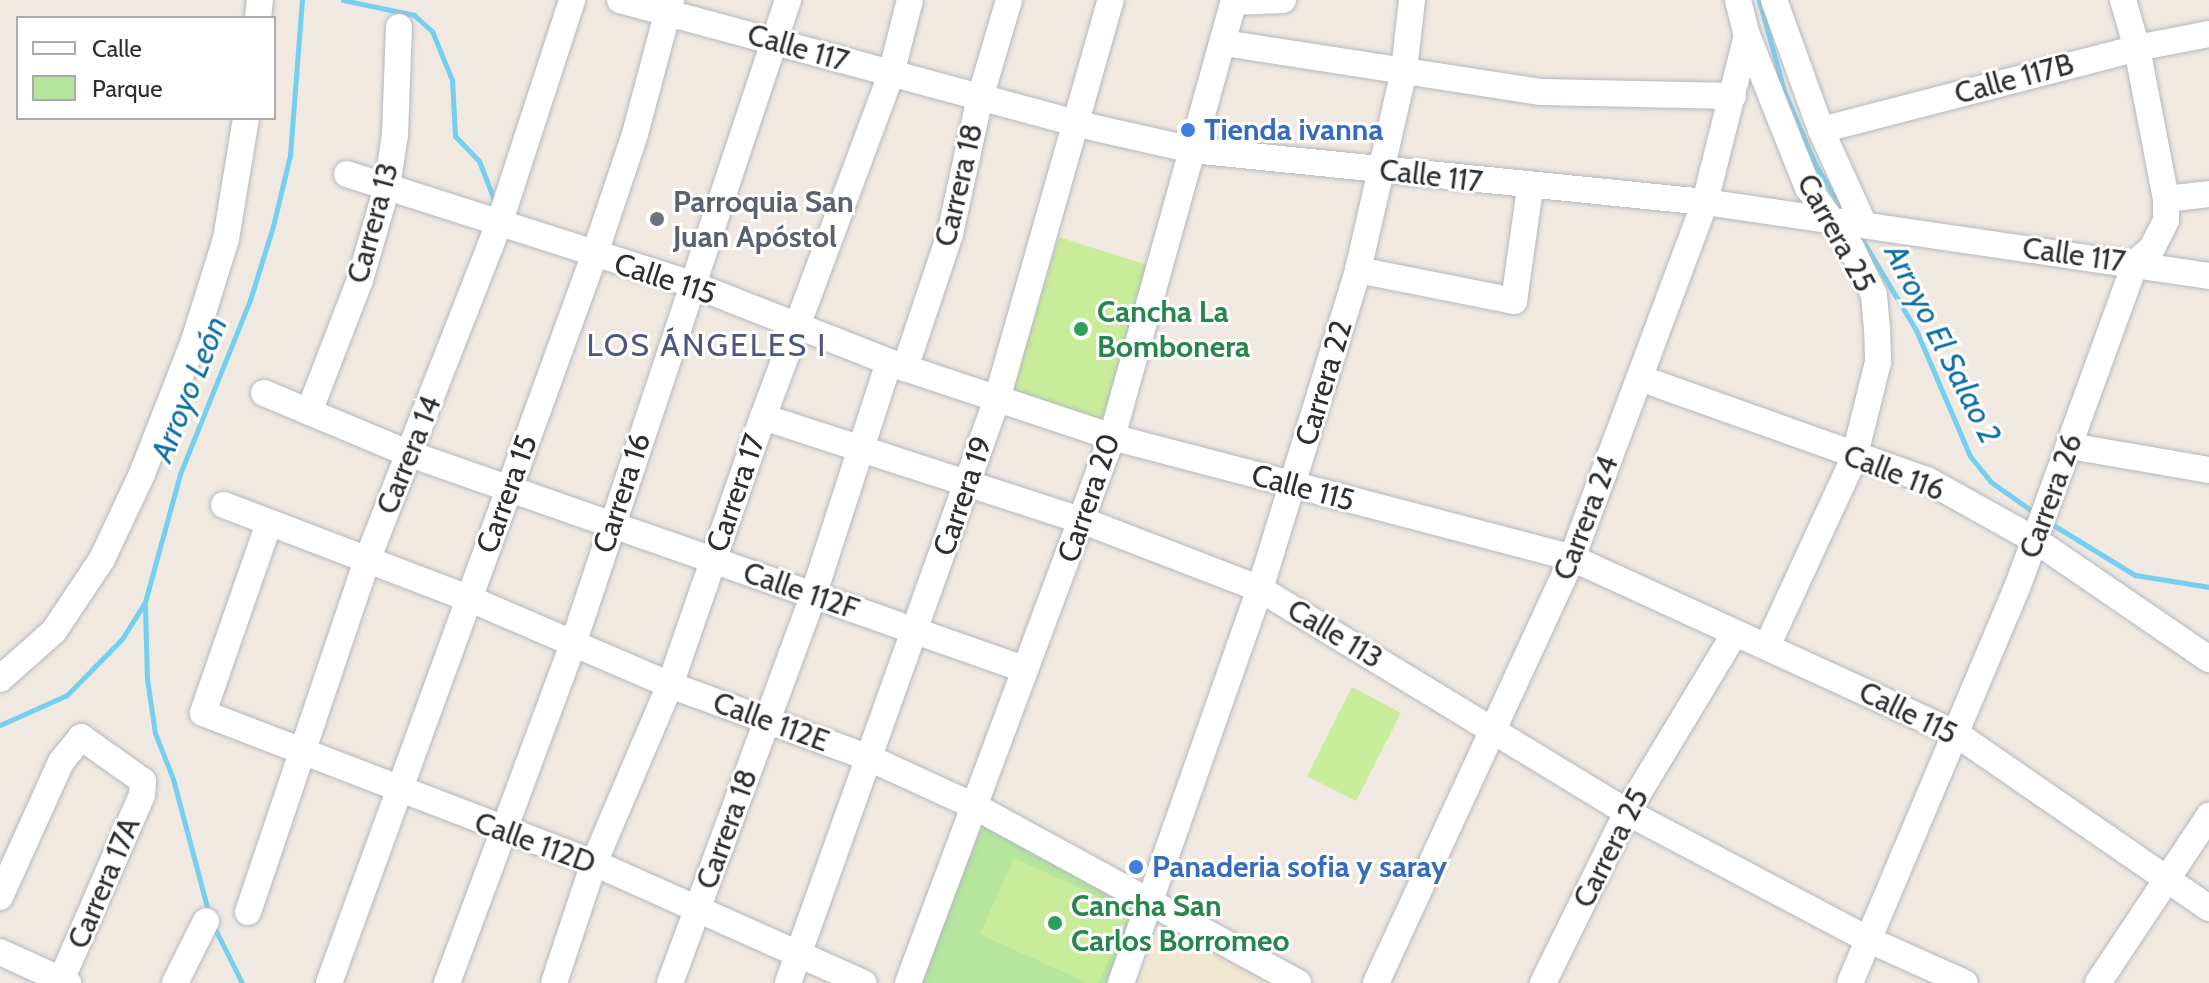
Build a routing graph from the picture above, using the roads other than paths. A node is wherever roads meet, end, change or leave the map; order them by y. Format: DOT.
graph roads {
  1 [pos="572,0"];
  2 [pos="620,0"];
  3 [pos="788,0"];
  4 [pos="910,0"];
  5 [pos="1009,0"];
  6 [pos="1111,0"];
  7 [pos="1283,0"];
  8 [pos="1412,0"];
  9 [pos="1738,0"];
  10 [pos="1774,0"];
  11 [pos="2123,0"];
  12 [pos="1234,1"];
  13 [pos="670,6"];
  14 [pos="399,27"];
  15 [pos="2209,34"];
  16 [pos="1747,35"];
  17 [pos="776,41"];
  18 [pos="1224,43"];
  19 [pos="2137,48"];
  20 [pos="1404,70"];
  21 [pos="891,74"];
  22 [pos="1733,96"];
  23 [pos="980,98"];
  24 [pos="246,120"];
  25 [pos="1078,124"];
  26 [pos="1821,130"];
  27 [pos="1192,150"];
  28 [pos="1385,170"];
  29 [pos="347,174"];
  30 [pos="387,187"];
  31 [pos="1530,188"];
  32 [pos="2209,194"];
  33 [pos="2166,199"];
  34 [pos="1705,202"];
  35 [pos="499,224"];
  36 [pos="1833,224"];
  37 [pos="1864,225"];
  38 [pos="594,256"];
  39 [pos="2135,263"];
  40 [pos="1358,270"];
  41 [pos="2209,276"];
  42 [pos="689,283"];
  43 [pos="797,329"];
  44 [pos="897,365"];
  45 [pos="1640,378"];
  46 [pos="264,393"];
  47 [pos="997,399"];
  48 [pos="309,412"];
  49 [pos="763,417"];
  50 [pos="1112,437"];
  51 [pos="2070,446"];
  52 [pos="862,447"];
  53 [pos="410,454"];
  54 [pos="1854,458"];
  55 [pos="2209,470"];
  56 [pos="966,481"];
  57 [pos="509,486"];
  58 [pos="1293,486"];
  59 [pos="224,505"];
  60 [pos="1084,521"];
  61 [pos="2042,522"];
  62 [pos="269,523"];
  63 [pos="613,525"];
  64 [pos="1572,558"];
  65 [pos="713,560"];
  66 [pos="366,563"];
  67 [pos="1260,589"];
  68 [pos="813,596"];
  69 [pos="468,598"];
  70 [pos="917,631"];
  71 [pos="1735,633"];
  72 [pos="574,641"];
  73 [pos="1767,646"];
  74 [pos="2209,659"];
  75 [pos="1024,669"];
  76 [pos="0,679"];
  77 [pos="670,685"];
  78 [pos="766,721"];
  79 [pos="1497,730"];
  80 [pos="1955,733"];
  81 [pos="301,751"];
  82 [pos="867,757"];
  83 [pos="402,793"];
  84 [pos="974,806"];
  85 [pos="1627,812"];
  86 [pos="2209,816"];
  87 [pos="501,831"];
  88 [pos="594,863"];
  89 [pos="2165,879"];
  90 [pos="0,897"];
  91 [pos="1150,902"];
  92 [pos="2209,908"];
  93 [pos="697,910"];
  94 [pos="248,912"];
  95 [pos="206,921"];
  96 [pos="1867,939"];
  97 [pos="0,952"];
  98 [pos="799,954"];
  99 [pos="63,982"];
  100 [pos="175,983"];
  101 [pos="329,983"];
  102 [pos="447,983"];
  103 [pos="554,983"];
  104 [pos="670,983"];
  105 [pos="788,983"];
  106 [pos="864,983"];
  107 [pos="908,983"];
  108 [pos="1121,983"];
  109 [pos="1298,983"];
  110 [pos="1376,983"];
  111 [pos="1543,983"];
  112 [pos="1850,983"];
  113 [pos="1965,983"];
  114 [pos="2098,983"];
  1 -- 35 [label="street, Carrera 14"];
  2 -- 13 [label="street, Calle 117"];
  3 -- 17 [label="street, Carrera 16"];
  4 -- 21 [label="street, Carrera 17"];
  5 -- 23 [label="street, Carrera 18"];
  6 -- 25 [label="street, Carrera 19"];
  7 -- 12 [label="street"];
  8 -- 20 [label="street, Carrera 22"];
  9 -- 16 [label="street, Carrera 25"];
  10 -- 26 [label="street, Carrera 25"];
  11 -- 19 [label="street, Carrera 26"];
  12 -- 18 [label="street, Carrera 20"];
  13 -- 17 [label="street, Calle 117"];
  13 -- 38 [label="street, Carrera 15"];
  14 -- 30 [label="street, Carrera 13"];
  15 -- 19 [label="street, Calle 117B"];
  16 -- 22 [label="street, Carrera 24"];
  16 -- 36 [label="street, Carrera 25"];
  17 -- 21 [label="street, Calle 117"];
  17 -- 42 [label="street, Carrera 16"];
  18 -- 20 [label="street"];
  18 -- 27 [label="street, Carrera 20"];
  19 -- 26 [label="street, Calle 117B"];
  19 -- 33 [label="street, Carrera 26"];
  20 -- 22 [label="street"];
  20 -- 28 [label="street, Carrera 22"];
  21 -- 23 [label="street, Calle 117"];
  21 -- 43 [label="street, Carrera 17"];
  22 -- 34 [label="street, Carrera 24"];
  23 -- 25 [label="street, Calle 117"];
  23 -- 44 [label="street, Carrera 18"];
  24 -- 76 [label="street"];
  25 -- 27 [label="street, Calle 117"];
  25 -- 47 [label="street, Carrera 19"];
  26 -- 37 [label="street, Carrera 25"];
  27 -- 28 [label="street, Calle 117"];
  27 -- 50 [label="street, Carrera 20"];
  28 -- 31 [label="street, Calle 117"];
  28 -- 40 [label="street, Carrera 22"];
  29 -- 30 [label="street, Calle 115"];
  30 -- 35 [label="street, Calle 115"];
  30 -- 48 [label="street, Carrera 13"];
  31 -- 34 [label="street, Calle 117"];
  31 -- 40 [label="street"];
  32 -- 33 [label="street"];
  33 -- 39 [label="street, Carrera 26"];
  34 -- 36 [label="street, Calle 117"];
  34 -- 45 [label="street, Carrera 24"];
  35 -- 38 [label="street, Calle 115"];
  35 -- 53 [label="street, Carrera 14"];
  36 -- 37 [label="street, Calle 117"];
  36 -- 54 [label="street, Carrera 25"];
  37 -- 39 [label="street, Calle 117"];
  38 -- 42 [label="street, Calle 115"];
  38 -- 57 [label="street, Carrera 15"];
  39 -- 41 [label="street, Calle 117"];
  39 -- 51 [label="street, Carrera 26"];
  40 -- 58 [label="street, Carrera 22"];
  42 -- 43 [label="street, Calle 115"];
  42 -- 63 [label="street, Carrera 16"];
  43 -- 44 [label="street, Calle 115"];
  43 -- 49 [label="street, Carrera 17"];
  44 -- 47 [label="street, Calle 115"];
  44 -- 52 [label="street, Carrera 18"];
  45 -- 54 [label="street, Calle 116"];
  45 -- 64 [label="street, Carrera 24"];
  46 -- 48 [label="street, Calle 112F"];
  47 -- 50 [label="street, Calle 115"];
  47 -- 56 [label="street, Carrera 19"];
  48 -- 53 [label="street, Calle 112F"];
  49 -- 52 [label="street, Calle 113"];
  49 -- 65 [label="street, Carrera 17"];
  50 -- 58 [label="street, Calle 115"];
  50 -- 60 [label="street, Carrera 20"];
  51 -- 55 [label="street"];
  51 -- 61 [label="street, Carrera 26"];
  52 -- 56 [label="street, Calle 113"];
  52 -- 68 [label="street, Carrera 18"];
  53 -- 57 [label="street, Calle 112F"];
  53 -- 66 [label="street, Carrera 14"];
  54 -- 61 [label="street, Calle 116"];
  54 -- 73 [label="street, Carrera 25"];
  56 -- 60 [label="street, Calle 113"];
  56 -- 70 [label="street, Carrera 19"];
  57 -- 63 [label="street, Calle 112F"];
  57 -- 69 [label="street, Carrera 15"];
  58 -- 64 [label="street, Calle 115"];
  58 -- 67 [label="street, Carrera 22"];
  59 -- 62 [label="street, Calle 112E"];
  60 -- 67 [label="street, Calle 113"];
  60 -- 75 [label="street, Carrera 20"];
  61 -- 74 [label="street, Calle 116"];
  61 -- 80 [label="street, Carrera 26"];
  62 -- 66 [label="street, Calle 112E"];
  62 -- 81 [label="street, Calle 112D"];
  63 -- 65 [label="street, Calle 112F"];
  63 -- 72 [label="street, Carrera 16"];
  64 -- 71 [label="street, Calle 115"];
  64 -- 79 [label="street, Carrera 24"];
  65 -- 68 [label="street, Calle 112F"];
  65 -- 77 [label="street, Carrera 17"];
  66 -- 69 [label="street, Calle 112E"];
  66 -- 81 [label="street, Carrera 14"];
  67 -- 79 [label="street, Calle 113"];
  67 -- 91 [label="street, Carrera 22"];
  68 -- 70 [label="street, Calle 112F"];
  68 -- 78 [label="street, Carrera 18"];
  69 -- 72 [label="street, Calle 112E"];
  69 -- 83 [label="street, Carrera 15"];
  70 -- 75 [label="street, Calle 112F"];
  70 -- 82 [label="street, Carrera 19"];
  71 -- 73 [label="street, Calle 115"];
  71 -- 85 [label="street, Carrera 25"];
  72 -- 77 [label="street, Calle 112E"];
  72 -- 87 [label="street, Carrera 16"];
  73 -- 80 [label="street, Calle 115"];
  75 -- 84 [label="street, Carrera 20"];
  77 -- 78 [label="street, Calle 112E"];
  77 -- 88 [label="street, Carrera 17"];
  78 -- 82 [label="street, Calle 112E"];
  78 -- 93 [label="street, Carrera 18"];
  79 -- 85 [label="street, Calle 113"];
  79 -- 110 [label="street, Carrera 24"];
  80 -- 89 [label="street, Calle 115"];
  80 -- 96 [label="street, Carrera 26"];
  81 -- 83 [label="street, Calle 112D"];
  81 -- 94 [label="street, Carrera 14"];
  82 -- 84 [label="street, Calle 112E"];
  82 -- 98 [label="street, Carrera 19"];
  83 -- 87 [label="street, Calle 112D"];
  83 -- 101 [label="street, Carrera 15"];
  84 -- 91 [label="street, Calle 112E"];
  84 -- 107 [label="street, Carrera 20"];
  85 -- 96 [label="street, Calle 113"];
  85 -- 111 [label="street, Carrera 25"];
  86 -- 89 [label="street"];
  87 -- 88 [label="street, Calle 112D"];
  87 -- 102 [label="street, Carrera 16"];
  88 -- 93 [label="street, Calle 112D"];
  88 -- 103 [label="street, Carrera 17"];
  89 -- 92 [label="street, Calle 115"];
  89 -- 114 [label="street"];
  90 -- 99 [label="street, Carrera 17A"];
  91 -- 108 [label="street, Carrera 22"];
  91 -- 109 [label="street, Calle 112E"];
  93 -- 98 [label="street, Calle 112D"];
  93 -- 104 [label="street, Carrera 18"];
  95 -- 100 [label="street"];
  96 -- 112 [label="street, Carrera 26"];
  96 -- 113 [label="street, Calle 113"];
  97 -- 99 [label="street"];
  98 -- 105 [label="street, Carrera 19"];
  98 -- 106 [label="street, Calle 112D"];
}
